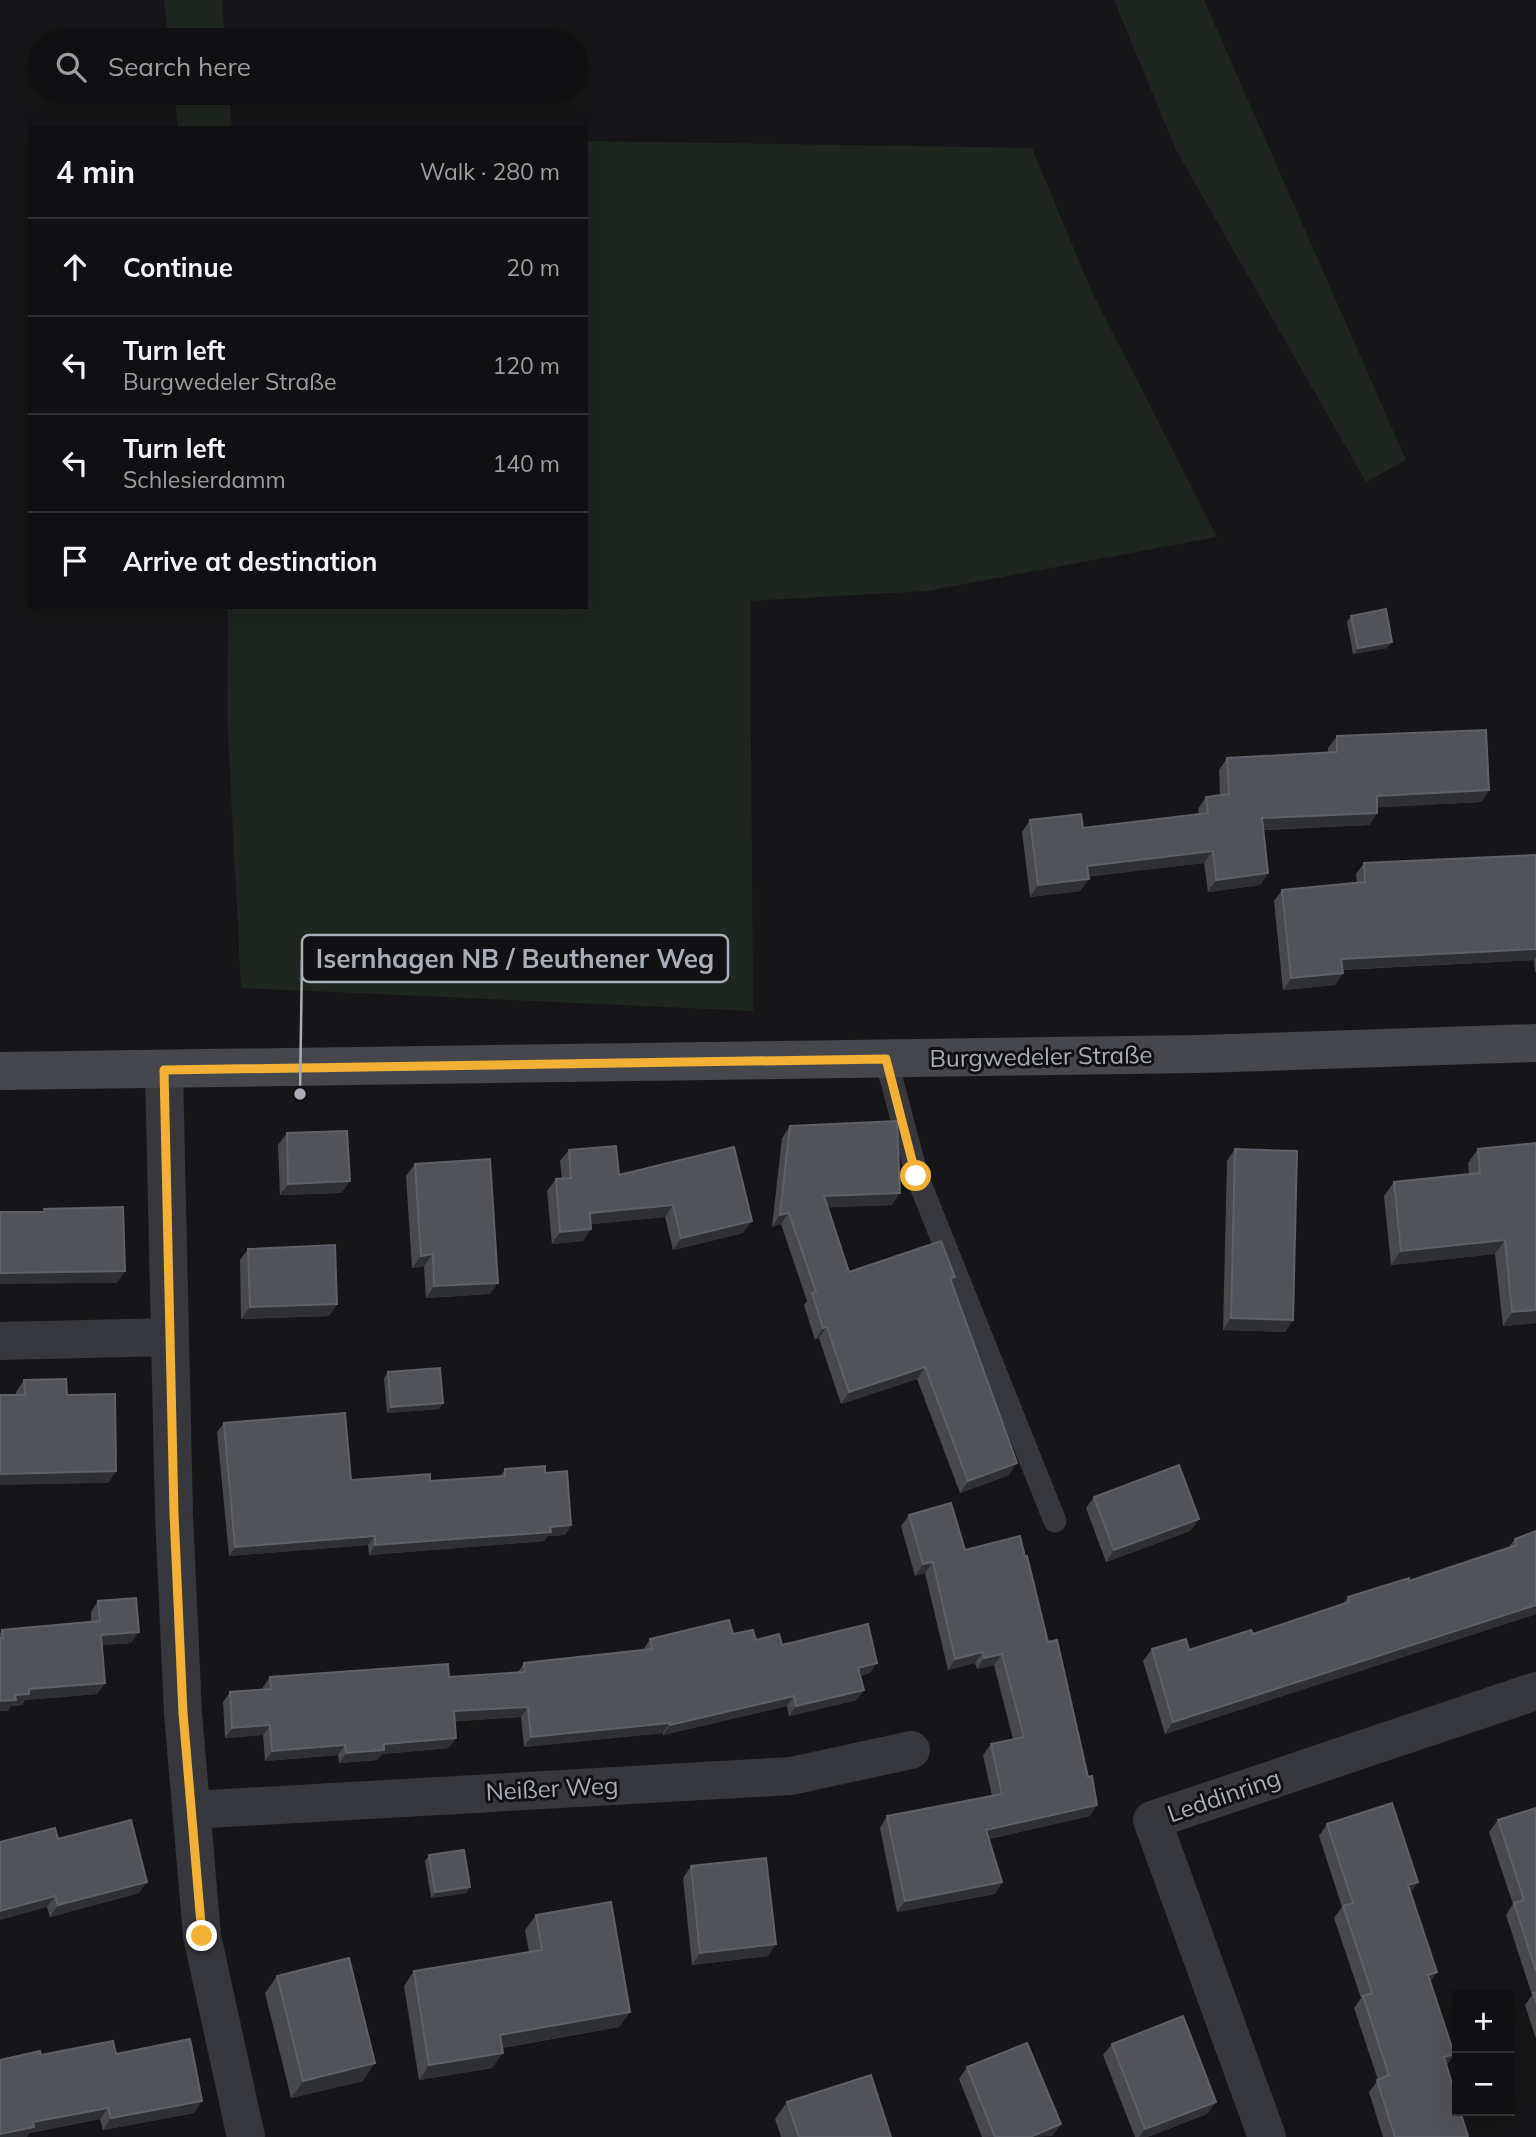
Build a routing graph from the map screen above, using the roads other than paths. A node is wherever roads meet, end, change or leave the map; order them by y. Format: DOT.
graph roads {
  1 [pos="1536,1043"];
  2 [pos="886,1059"];
  3 [pos="164,1070"];
  4 [pos="0,1071"];
  5 [pos="170,1337"];
  6 [pos="0,1341"];
  7 [pos="1055,1521"];
  8 [pos="1536,1690"];
  9 [pos="911,1750"];
  10 [pos="191,1810"];
  11 [pos="246,2137"];
  12 [pos="1267,2137"];
  1 -- 2 [label="main road, Burgwedeler Straße"];
  2 -- 3 [label="main road, Burgwedeler Straße"];
  2 -- 7 [label="lane"];
  3 -- 4 [label="main road, Burgwedeler Straße"];
  3 -- 5 [label="street"];
  5 -- 6 [label="street"];
  5 -- 10 [label="street"];
  8 -- 12 [label="street, Leddinring"];
  9 -- 10 [label="street, Neißer Weg"];
  10 -- 11 [label="street"];
}
